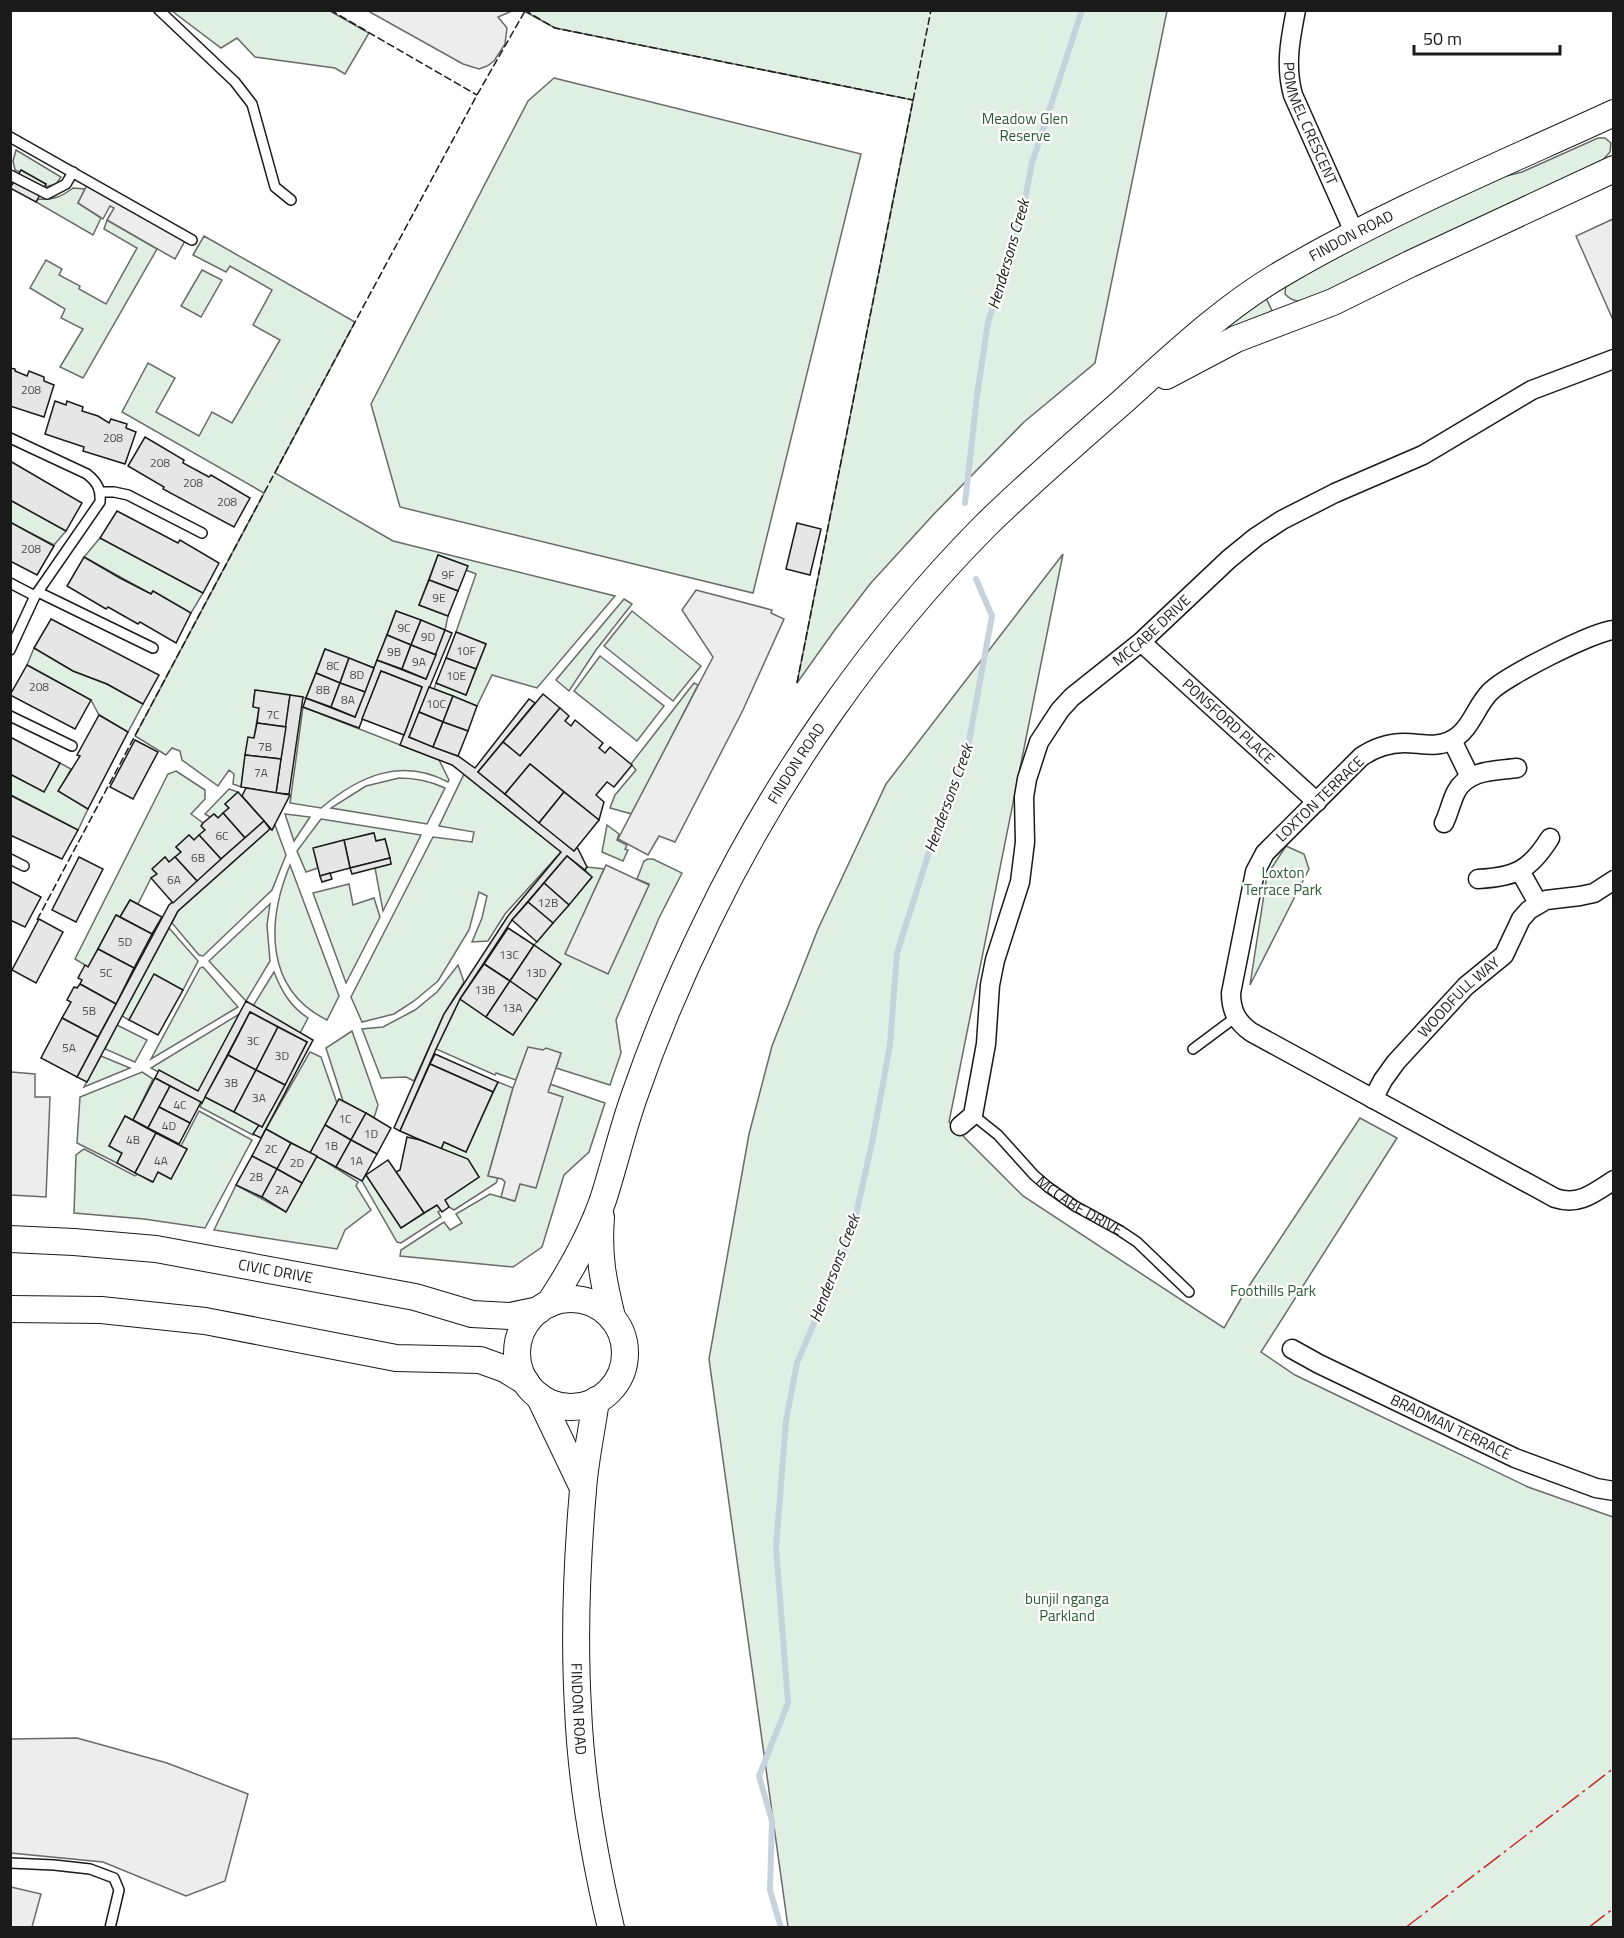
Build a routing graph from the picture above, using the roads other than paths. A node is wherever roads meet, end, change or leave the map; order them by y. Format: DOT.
graph roads {
  1 [pos="159,10"];
  2 [pos="1296,10"];
  3 [pos="1613,114"];
  4 [pos="1614,125"];
  5 [pos="10,137"];
  6 [pos="1614,170"];
  7 [pos="73,172"];
  8 [pos="1485,172"];
  9 [pos="10,175"];
  10 [pos="291,200"];
  11 [pos="1355,234"];
  12 [pos="192,240"];
  13 [pos="1280,274"];
  14 [pos="1310,311"];
  15 [pos="1614,359"];
  16 [pos="1117,406"];
  17 [pos="10,438"];
  18 [pos="101,492"];
  19 [pos="202,533"];
  20 [pos="10,583"];
  21 [pos="37,594"];
  22 [pos="1614,630"];
  23 [pos="1141,642"];
  24 [pos="153,648"];
  25 [pos="10,650"];
  26 [pos="10,716"];
  27 [pos="1452,740"];
  28 [pos="72,747"];
  29 [pos="1517,768"];
  30 [pos="1470,777"];
  31 [pos="1317,802"];
  32 [pos="1444,823"];
  33 [pos="1550,838"];
  34 [pos="10,859"];
  35 [pos="24,866"];
  36 [pos="1520,872"];
  37 [pos="1478,879"];
  38 [pos="1614,880"];
  39 [pos="1538,903"];
  40 [pos="1236,1017"];
  41 [pos="1193,1049"];
  42 [pos="1372,1099"];
  43 [pos="966,1121"];
  44 [pos="1614,1180"];
  45 [pos="602,1202"];
  46 [pos="10,1239"];
  47 [pos="1189,1292"];
  48 [pos="544,1307"];
  49 [pos="10,1309"];
  50 [pos="612,1317"];
  51 [pos="1292,1349"];
  52 [pos="532,1389"];
  53 [pos="596,1400"];
  54 [pos="583,1488"];
  55 [pos="1614,1491"];
  56 [pos="10,1863"];
  57 [pos="110,1928"];
  58 [pos="611,1928"];
  1 -- 10 [label="lane"];
  2 -- 11 [label="street, POMMEL CRESCENT"];
  3 -- 8 [label="main road, FINDON ROAD"];
  4 -- 8 [label="main road"];
  5 -- 7 [label="lane"];
  6 -- 14 [label="main road, FINDON ROAD"];
  7 -- 9 [label="lane"];
  7 -- 12 [label="lane"];
  8 -- 11 [label="main road, FINDON ROAD"];
  11 -- 13 [label="main road, FINDON ROAD"];
  13 -- 14 [label="main road"];
  13 -- 16 [label="main road, FINDON ROAD"];
  14 -- 16 [label="main road, FINDON ROAD"];
  15 -- 23 [label="street, MCCABE DRIVE"];
  16 -- 45 [label="main road, FINDON ROAD"];
  17 -- 18 [label="lane"];
  18 -- 19 [label="lane"];
  18 -- 21 [label="lane"];
  20 -- 21 [label="lane"];
  21 -- 24 [label="lane"];
  21 -- 25 [label="lane"];
  22 -- 27 [label="street"];
  23 -- 31 [label="street, PONSFORD PLACE"];
  23 -- 43 [label="street, MCCABE DRIVE"];
  26 -- 28 [label="lane"];
  27 -- 30 [label="street"];
  27 -- 31 [label="street, LOXTON TERRACE"];
  29 -- 30 [label="street"];
  30 -- 32 [label="street"];
  31 -- 40 [label="street, LOXTON TERRACE"];
  33 -- 36 [label="street"];
  34 -- 35 [label="lane"];
  36 -- 37 [label="street"];
  36 -- 39 [label="street"];
  38 -- 39 [label="street"];
  39 -- 42 [label="street, WOODFULL WAY"];
  40 -- 41 [label="lane"];
  40 -- 42 [label="street"];
  42 -- 44 [label="street"];
  43 -- 47 [label="lane, MCCABE DRIVE"];
  45 -- 48 [label="main road, FINDON ROAD"];
  45 -- 50 [label="main road, FINDON ROAD"];
  46 -- 48 [label="main road, CIVIC DRIVE"];
  48 -- 50 [label="main road"];
  48 -- 52 [label="main road"];
  49 -- 52 [label="main road"];
  50 -- 53 [label="main road"];
  51 -- 55 [label="street, BRADMAN TERRACE"];
  52 -- 53 [label="main road"];
  52 -- 54 [label="main road, FINDON ROAD"];
  53 -- 54 [label="main road, FINDON ROAD"];
  54 -- 58 [label="main road, FINDON ROAD"];
  56 -- 57 [label="lane"];
}
